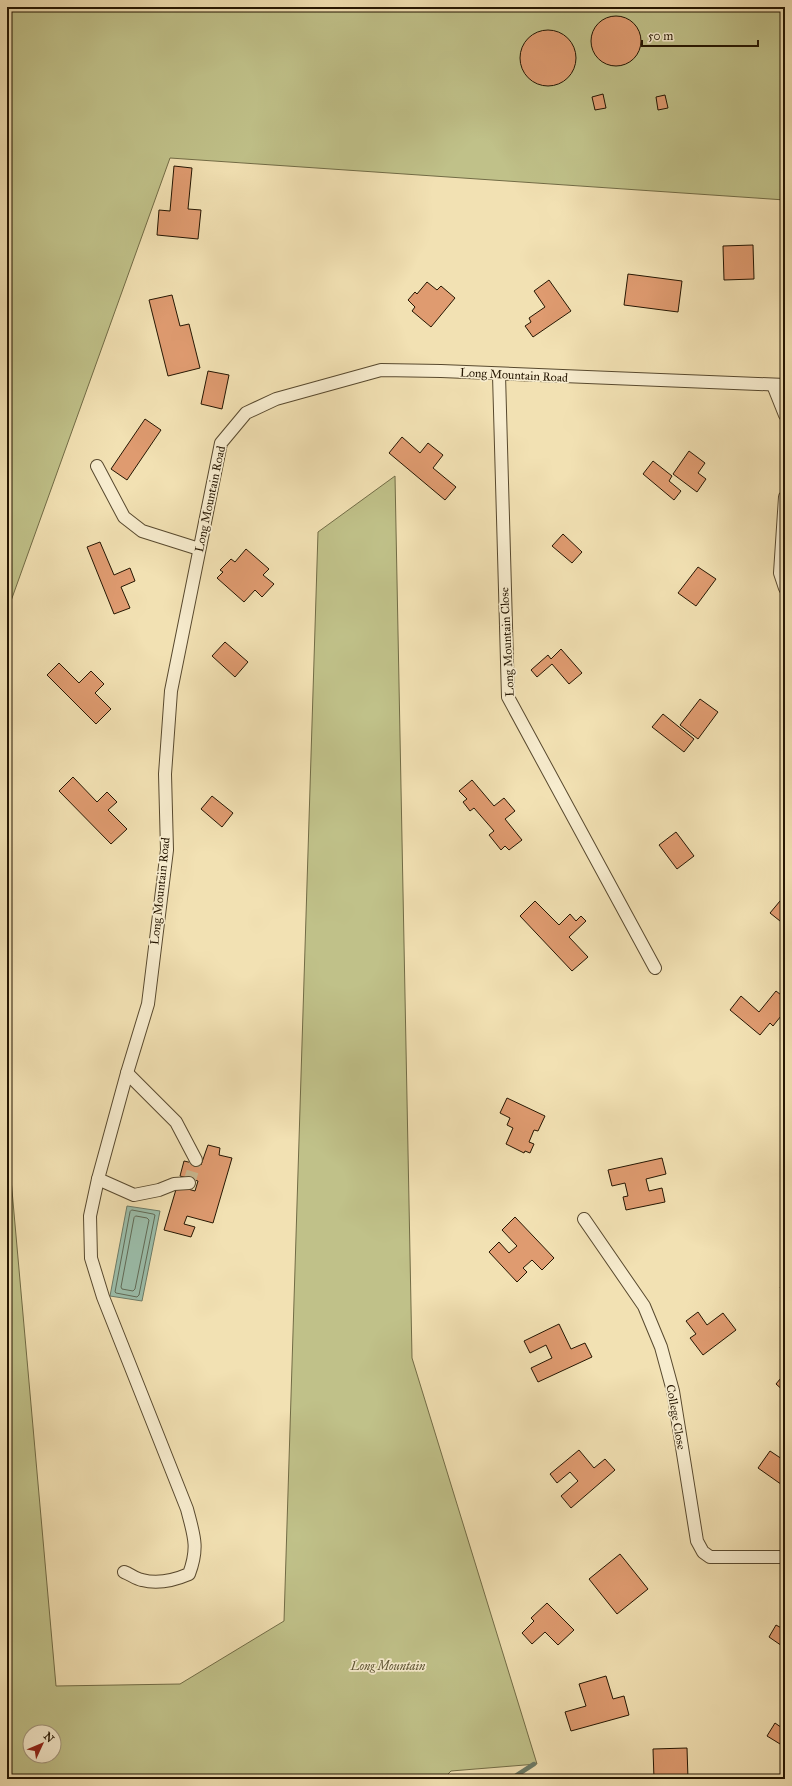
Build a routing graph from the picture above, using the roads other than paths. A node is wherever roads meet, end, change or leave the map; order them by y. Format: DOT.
graph roads {
  1 [pos="499,375"];
  2 [pos="772,385"];
  3 [pos="785,385"];
  4 [pos="785,415"];
  5 [pos="96,466"];
  6 [pos="785,497"];
  7 [pos="199,550"];
  8 [pos="785,588"];
  9 [pos="655,968"];
  10 [pos="126,1073"];
  11 [pos="196,1160"];
  12 [pos="98,1179"];
  13 [pos="189,1183"];
  14 [pos="584,1219"];
  15 [pos="785,1557"];
  16 [pos="124,1572"];
  1 -- 2 [label="street, Long Mountain Road"];
  1 -- 7 [label="street, Long Mountain Road"];
  1 -- 9 [label="street, Long Mountain Close"];
  2 -- 3 [label="street, Long Mountain Road"];
  2 -- 4 [label="street"];
  5 -- 7 [label="street"];
  6 -- 8 [label="street"];
  7 -- 10 [label="street, Long Mountain Road"];
  10 -- 11 [label="street"];
  10 -- 12 [label="street, Long Mountain Road"];
  12 -- 13 [label="street"];
  12 -- 16 [label="street, Long Mountain Road"];
  14 -- 15 [label="street, College Close"];
}
